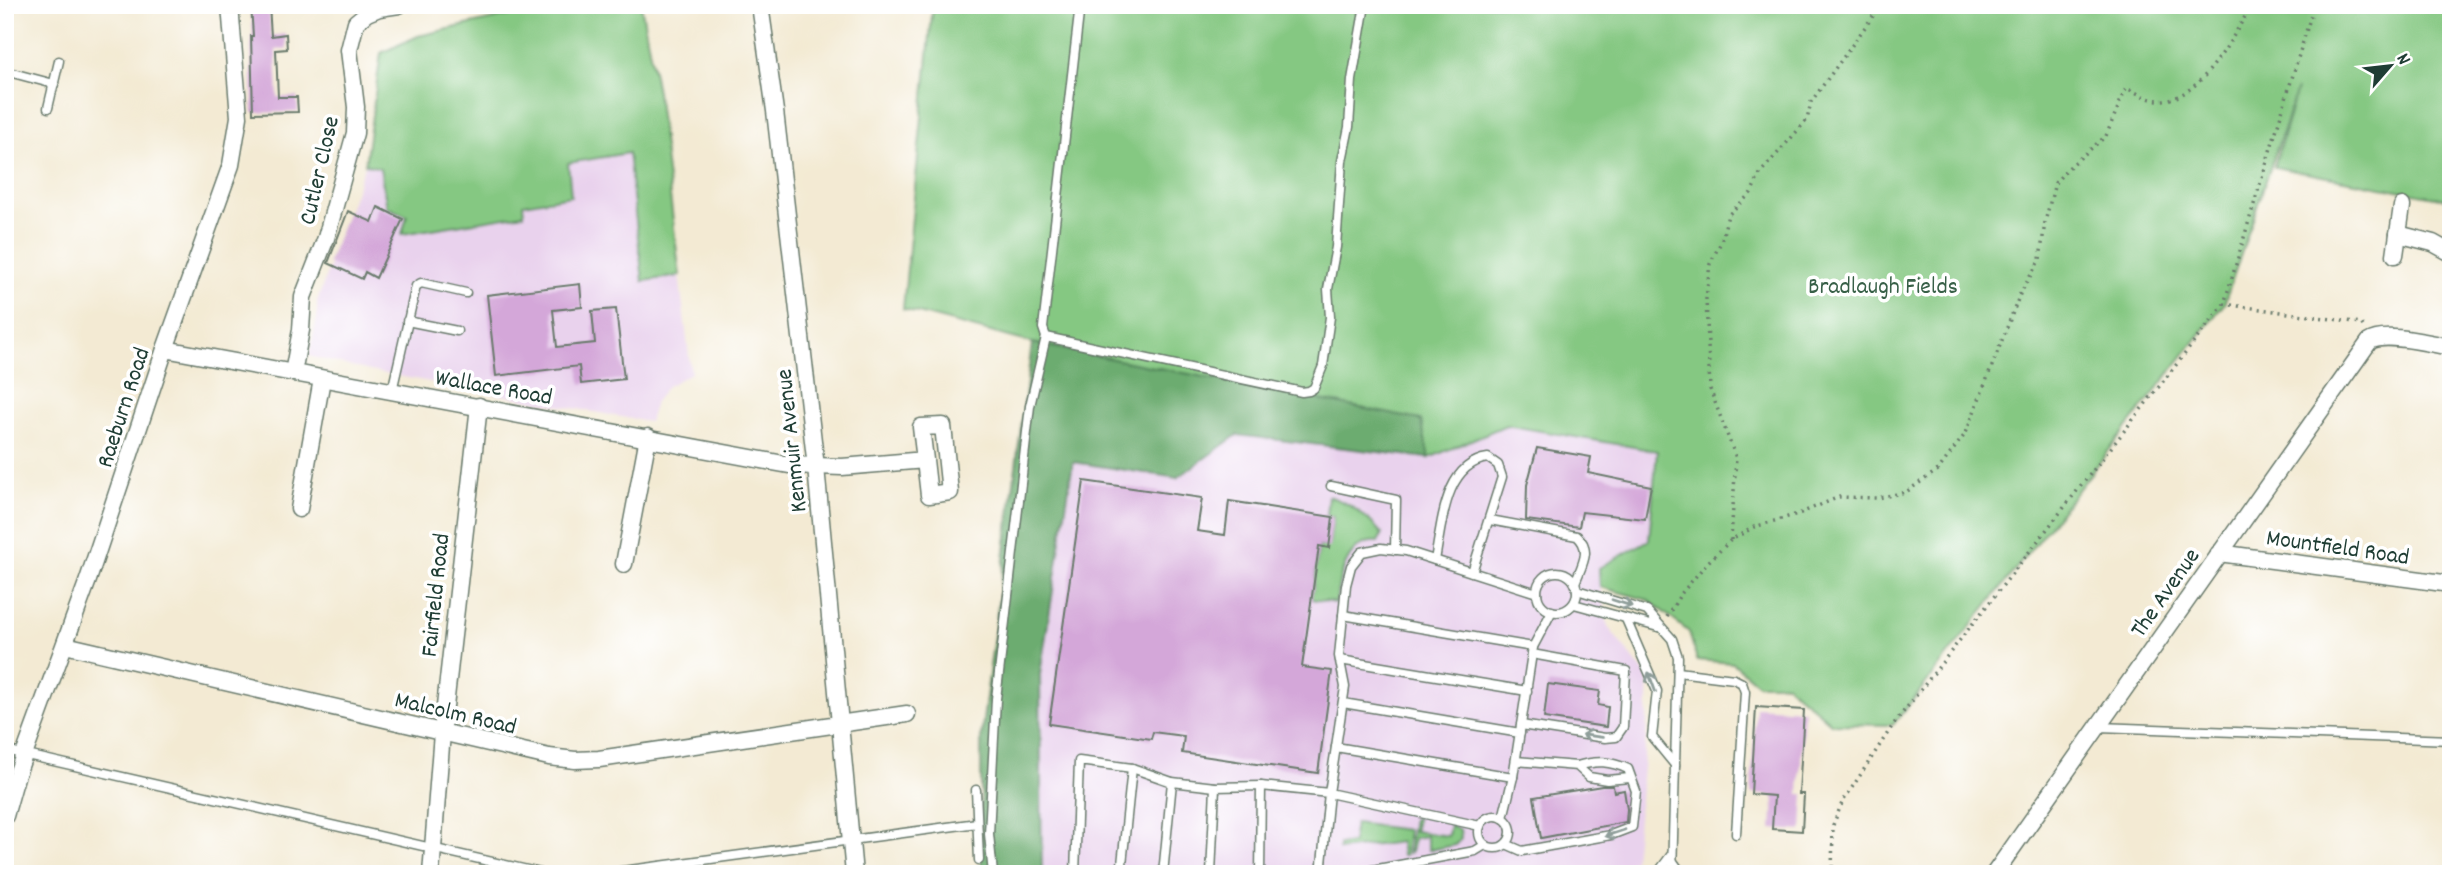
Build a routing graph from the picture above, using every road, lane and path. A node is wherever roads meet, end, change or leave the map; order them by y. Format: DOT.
graph roads {
  1 [pos="230,5"];
  2 [pos="399,5"];
  3 [pos="760,5"];
  4 [pos="1080,5"];
  5 [pos="1365,5"];
  6 [pos="1881,5"];
  7 [pos="2252,5"];
  8 [pos="2314,5"];
  9 [pos="60,61"];
  10 [pos="5,71"];
  11 [pos="54,84"];
  12 [pos="48,108"];
  13 [pos="2402,206"];
  14 [pos="2398,234"];
  15 [pos="2451,253"];
  16 [pos="2395,255"];
  17 [pos="466,293"];
  18 [pos="2224,304"];
  19 [pos="407,321"];
  20 [pos="457,331"];
  21 [pos="1046,337"];
  22 [pos="2373,338"];
  23 [pos="2451,347"];
  24 [pos="165,349"];
  25 [pos="293,373"];
  26 [pos="322,379"];
  27 [pos="392,391"];
  28 [pos="479,406"];
  29 [pos="648,437"];
  30 [pos="925,460"];
  31 [pos="816,467"];
  32 [pos="1331,486"];
  33 [pos="299,509"];
  34 [pos="1490,520"];
  35 [pos="1731,540"];
  36 [pos="1395,550"];
  37 [pos="2219,553"];
  38 [pos="1435,560"];
  39 [pos="624,564"];
  40 [pos="1472,572"];
  41 [pos="2451,584"];
  42 [pos="1576,587"];
  43 [pos="1537,593"];
  44 [pos="1574,604"];
  45 [pos="1552,611"];
  46 [pos="1343,615"];
  47 [pos="1626,619"];
  48 [pos="1660,627"];
  49 [pos="65,645"];
  50 [pos="1533,650"];
  51 [pos="1340,660"];
  52 [pos="1678,672"];
  53 [pos="1527,691"];
  54 [pos="1343,703"];
  55 [pos="907,714"];
  56 [pos="841,723"];
  57 [pos="2096,727"];
  58 [pos="1521,729"];
  59 [pos="442,733"];
  60 [pos="2451,740"];
  61 [pos="1336,747"];
  62 [pos="5,750"];
  63 [pos="24,754"];
  64 [pos="1516,761"];
  65 [pos="1675,765"];
  66 [pos="1577,766"];
  67 [pos="1132,768"];
  68 [pos="1513,777"];
  69 [pos="1630,778"];
  70 [pos="1172,782"];
  71 [pos="1261,786"];
  72 [pos="1215,787"];
  73 [pos="976,790"];
  74 [pos="1329,793"];
  75 [pos="5,816"];
  76 [pos="1503,818"];
  77 [pos="976,823"];
  78 [pos="1480,826"];
  79 [pos="1737,834"];
  80 [pos="852,840"];
  81 [pos="1485,845"];
  82 [pos="1506,845"];
  83 [pos="433,849"];
  84 [pos="1672,857"];
  85 [pos="979,860"];
  86 [pos="431,874"];
  87 [pos="545,874"];
  88 [pos="600,874"];
  89 [pos="854,874"];
  90 [pos="992,874"];
  91 [pos="1075,874"];
  92 [pos="1121,874"];
  93 [pos="1163,874"];
  94 [pos="1211,874"];
  95 [pos="1260,874"];
  96 [pos="1321,874"];
  97 [pos="1351,874"];
  98 [pos="1657,874"];
  99 [pos="1672,874"];
  100 [pos="1682,874"];
  101 [pos="1832,874"];
  102 [pos="1994,874"];
  1 -- 24 [label="street, Raeburn Road"];
  2 -- 25 [label="street, Cutler Close"];
  3 -- 31 [label="street, Kenmuir Avenue"];
  4 -- 21 [label="lane"];
  5 -- 21 [label="lane"];
  6 -- 35 [label="path"];
  7 -- 35 [label="path"];
  8 -- 18 [label="path"];
  9 -- 11 [label="lane"];
  10 -- 11 [label="lane"];
  11 -- 12 [label="lane"];
  13 -- 14 [label="street"];
  14 -- 15 [label="street"];
  14 -- 16 [label="street"];
  17 -- 19 [label="lane"];
  18 -- 22 [label="path"];
  18 -- 101 [label="path"];
  19 -- 20 [label="lane"];
  19 -- 27 [label="lane"];
  21 -- 90 [label="lane"];
  22 -- 23 [label="street"];
  22 -- 37 [label="street, The Avenue"];
  24 -- 25 [label="street, Wallace Road"];
  24 -- 49 [label="street, Raeburn Road"];
  25 -- 26 [label="street, Wallace Road"];
  26 -- 27 [label="street, Wallace Road"];
  26 -- 33 [label="street"];
  27 -- 28 [label="street, Wallace Road"];
  28 -- 29 [label="street, Wallace Road"];
  28 -- 59 [label="street, Fairfield Road"];
  29 -- 31 [label="street, Wallace Road"];
  29 -- 39 [label="street"];
  30 -- 31 [label="street, Wallace Road"];
  31 -- 56 [label="street, Kenmuir Avenue"];
  32 -- 36 [label="lane"];
  34 -- 38 [label="lane"];
  34 -- 40 [label="lane"];
  34 -- 42 [label="lane"];
  35 -- 48 [label="path"];
  36 -- 38 [label="lane"];
  36 -- 46 [label="lane"];
  37 -- 41 [label="street, Mountfield Road"];
  37 -- 57 [label="street, The Avenue"];
  38 -- 40 [label="lane"];
  40 -- 43 [label="lane"];
  42 -- 43 [label="lane"];
  42 -- 44 [label="lane"];
  42 -- 48 [label="lane, one-way"];
  43 -- 45 [label="lane"];
  44 -- 45 [label="lane"];
  44 -- 47 [label="lane"];
  45 -- 50 [label="lane"];
  46 -- 50 [label="lane"];
  46 -- 51 [label="lane"];
  47 -- 48 [label="lane"];
  65 -- 47 [label="lane, one-way"];
  48 -- 52 [label="lane"];
  49 -- 59 [label="street, Malcolm Road"];
  49 -- 63 [label="street, Raeburn Road"];
  50 -- 53 [label="lane"];
  50 -- 58 [label="lane, one-way"];
  51 -- 53 [label="lane"];
  51 -- 54 [label="lane"];
  52 -- 65 [label="lane"];
  52 -- 79 [label="lane"];
  53 -- 58 [label="lane"];
  54 -- 58 [label="lane"];
  54 -- 61 [label="lane"];
  55 -- 56 [label="street, Malcolm Road"];
  56 -- 59 [label="street, Malcolm Road"];
  56 -- 80 [label="street, Kenmuir Avenue"];
  57 -- 60 [label="lane"];
  57 -- 102 [label="street, The Avenue"];
  58 -- 64 [label="lane"];
  59 -- 83 [label="street, Fairfield Road"];
  61 -- 68 [label="lane"];
  61 -- 74 [label="lane"];
  62 -- 63 [label="lane"];
  63 -- 75 [label="street, Raeburn Road"];
  63 -- 83 [label="lane"];
  64 -- 66 [label="lane"];
  64 -- 68 [label="lane"];
  65 -- 84 [label="lane"];
  66 -- 69 [label="lane"];
  66 -- 69 [label="lane"];
  67 -- 70 [label="lane"];
  67 -- 91 [label="lane"];
  67 -- 92 [label="lane"];
  68 -- 76 [label="lane"];
  69 -- 82 [label="lane, one-way"];
  70 -- 72 [label="lane"];
  70 -- 93 [label="lane"];
  71 -- 72 [label="lane"];
  71 -- 74 [label="lane"];
  71 -- 95 [label="lane"];
  72 -- 94 [label="lane"];
  73 -- 77 [label="lane"];
  74 -- 78 [label="lane"];
  74 -- 96 [label="lane"];
  76 -- 78 [label="lane"];
  76 -- 82 [label="lane"];
  77 -- 80 [label="lane"];
  77 -- 85 [label="lane"];
  78 -- 81 [label="lane"];
  80 -- 88 [label="lane"];
  80 -- 89 [label="street, Kenmuir Avenue"];
  81 -- 82 [label="lane"];
  81 -- 97 [label="lane"];
  83 -- 86 [label="street, Fairfield Road"];
  83 -- 87 [label="lane"];
  84 -- 98 [label="lane"];
  84 -- 99 [label="lane"];
  84 -- 100 [label="lane"];
}
